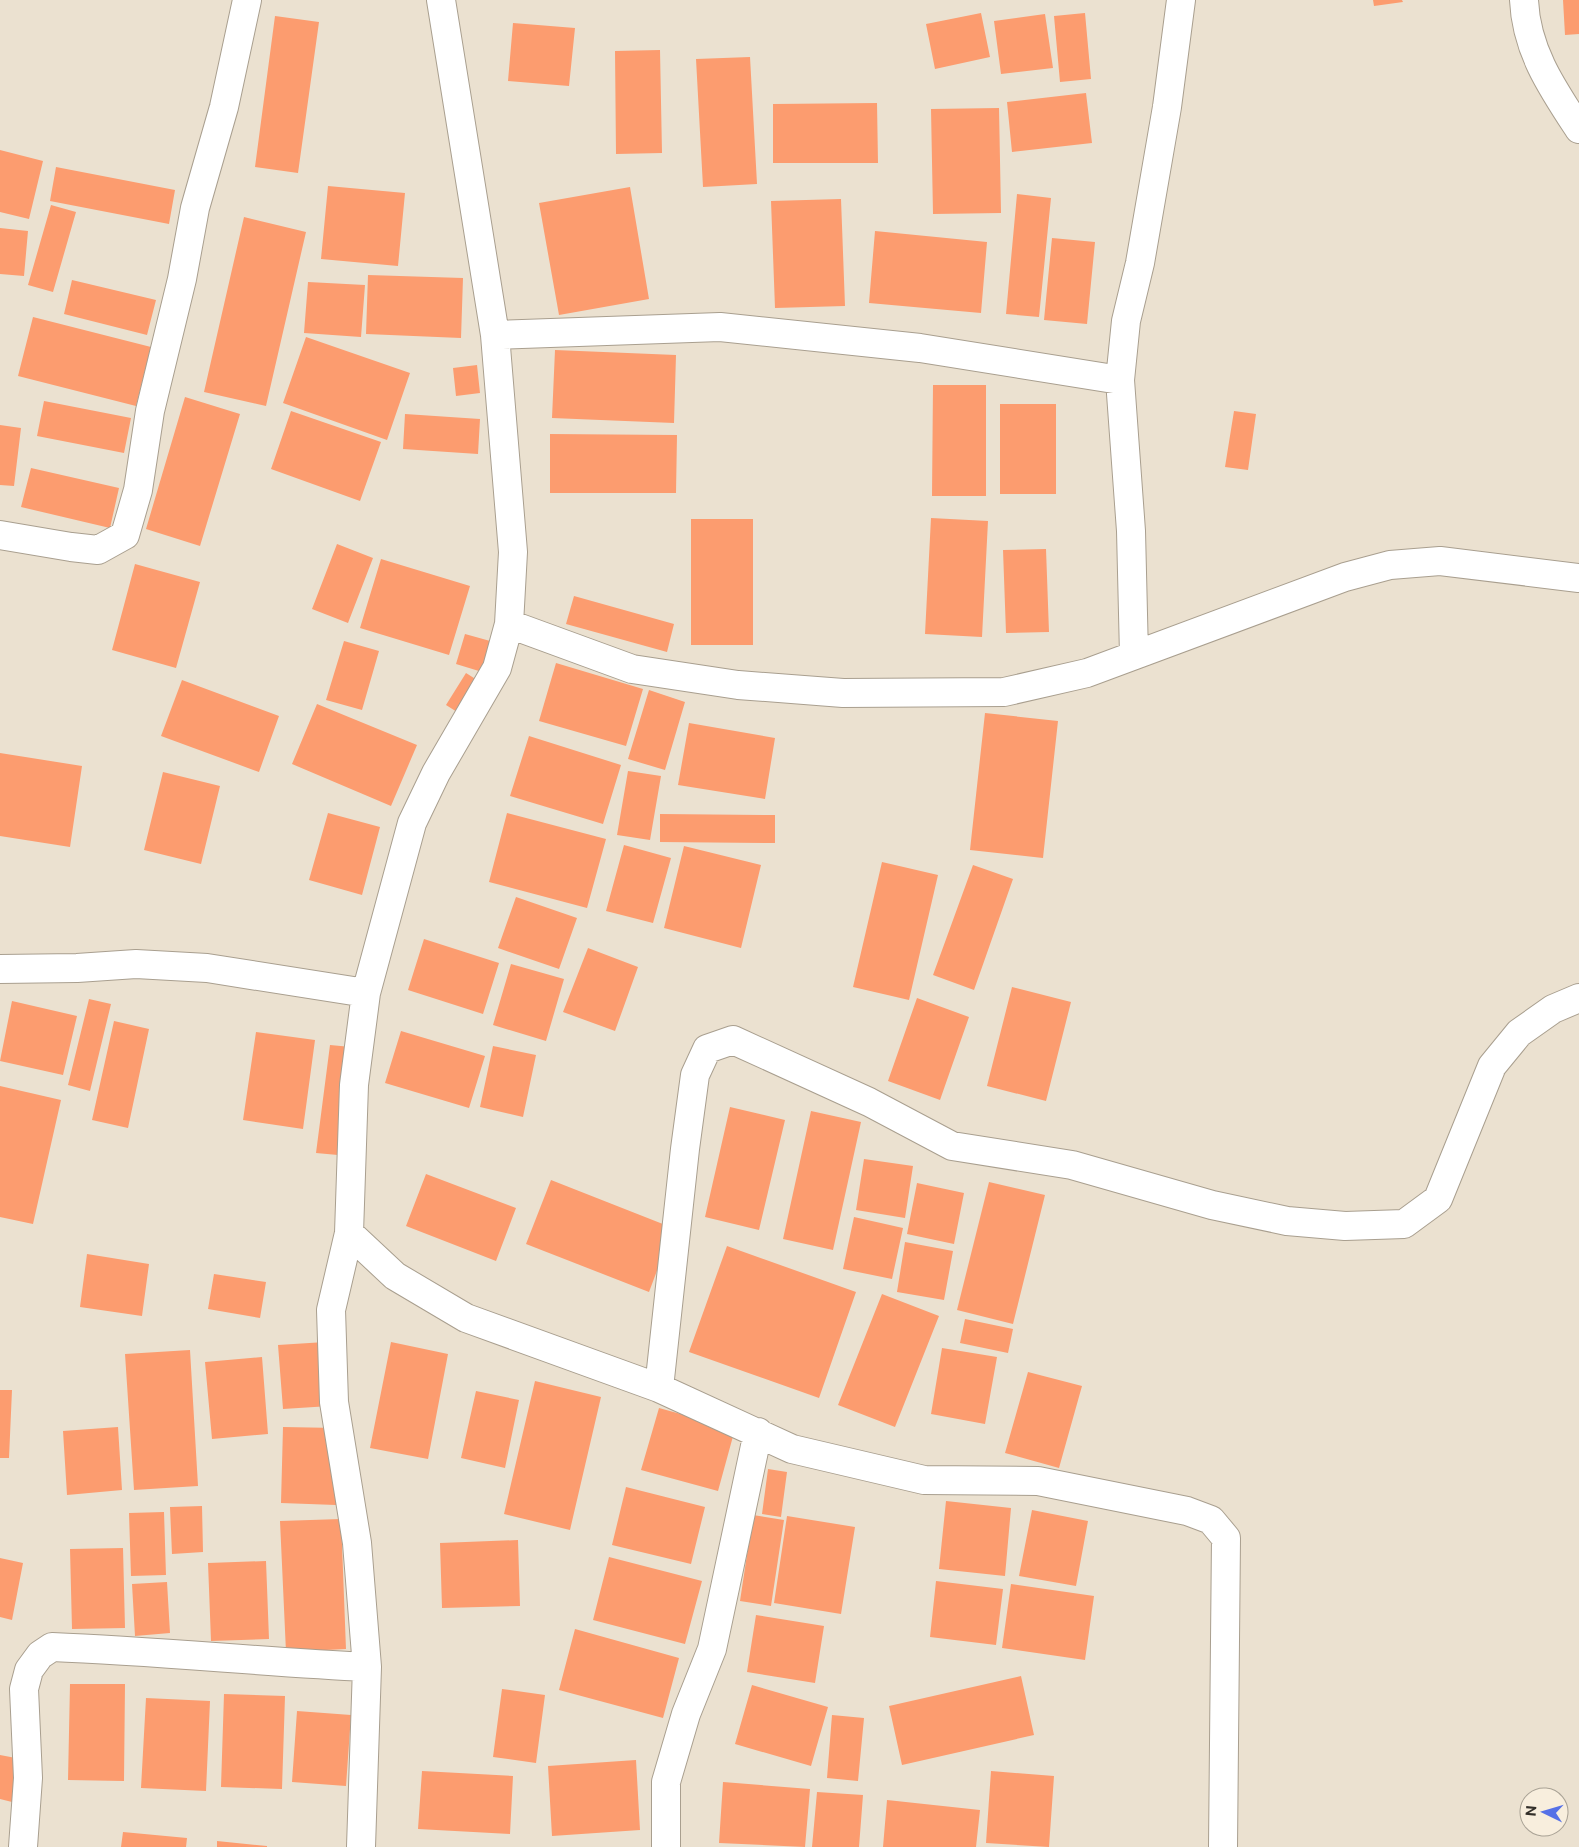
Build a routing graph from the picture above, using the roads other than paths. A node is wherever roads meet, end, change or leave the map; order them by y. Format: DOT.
graph roads {
  1 [pos="247,0"];
  2 [pos="441,0"];
  3 [pos="1181,0"];
  4 [pos="1524,0"];
  5 [pos="1579,129"];
  6 [pos="495,335"];
  7 [pos="1120,380"];
  8 [pos="0,535"];
  9 [pos="1579,578"];
  10 [pos="509,624"];
  11 [pos="1134,655"];
  12 [pos="0,969"];
  13 [pos="366,993"];
  14 [pos="1579,998"];
  15 [pos="349,1233"];
  16 [pos="659,1388"];
  17 [pos="758,1432"];
  18 [pos="367,1667"];
  19 [pos="23,1847"];
  20 [pos="361,1847"];
  21 [pos="666,1847"];
  22 [pos="1223,1847"];
  1 -- 8 [label="street"];
  2 -- 6 [label="street"];
  3 -- 7 [label="street"];
  4 -- 5 [label="street"];
  6 -- 7 [label="street"];
  6 -- 10 [label="street"];
  7 -- 11 [label="street"];
  9 -- 11 [label="street"];
  10 -- 11 [label="street"];
  10 -- 13 [label="street"];
  12 -- 13 [label="street"];
  13 -- 15 [label="street"];
  14 -- 16 [label="street"];
  15 -- 16 [label="street"];
  15 -- 18 [label="street"];
  16 -- 17 [label="street"];
  17 -- 21 [label="street"];
  17 -- 22 [label="street"];
  18 -- 19 [label="street"];
  18 -- 20 [label="street"];
}
